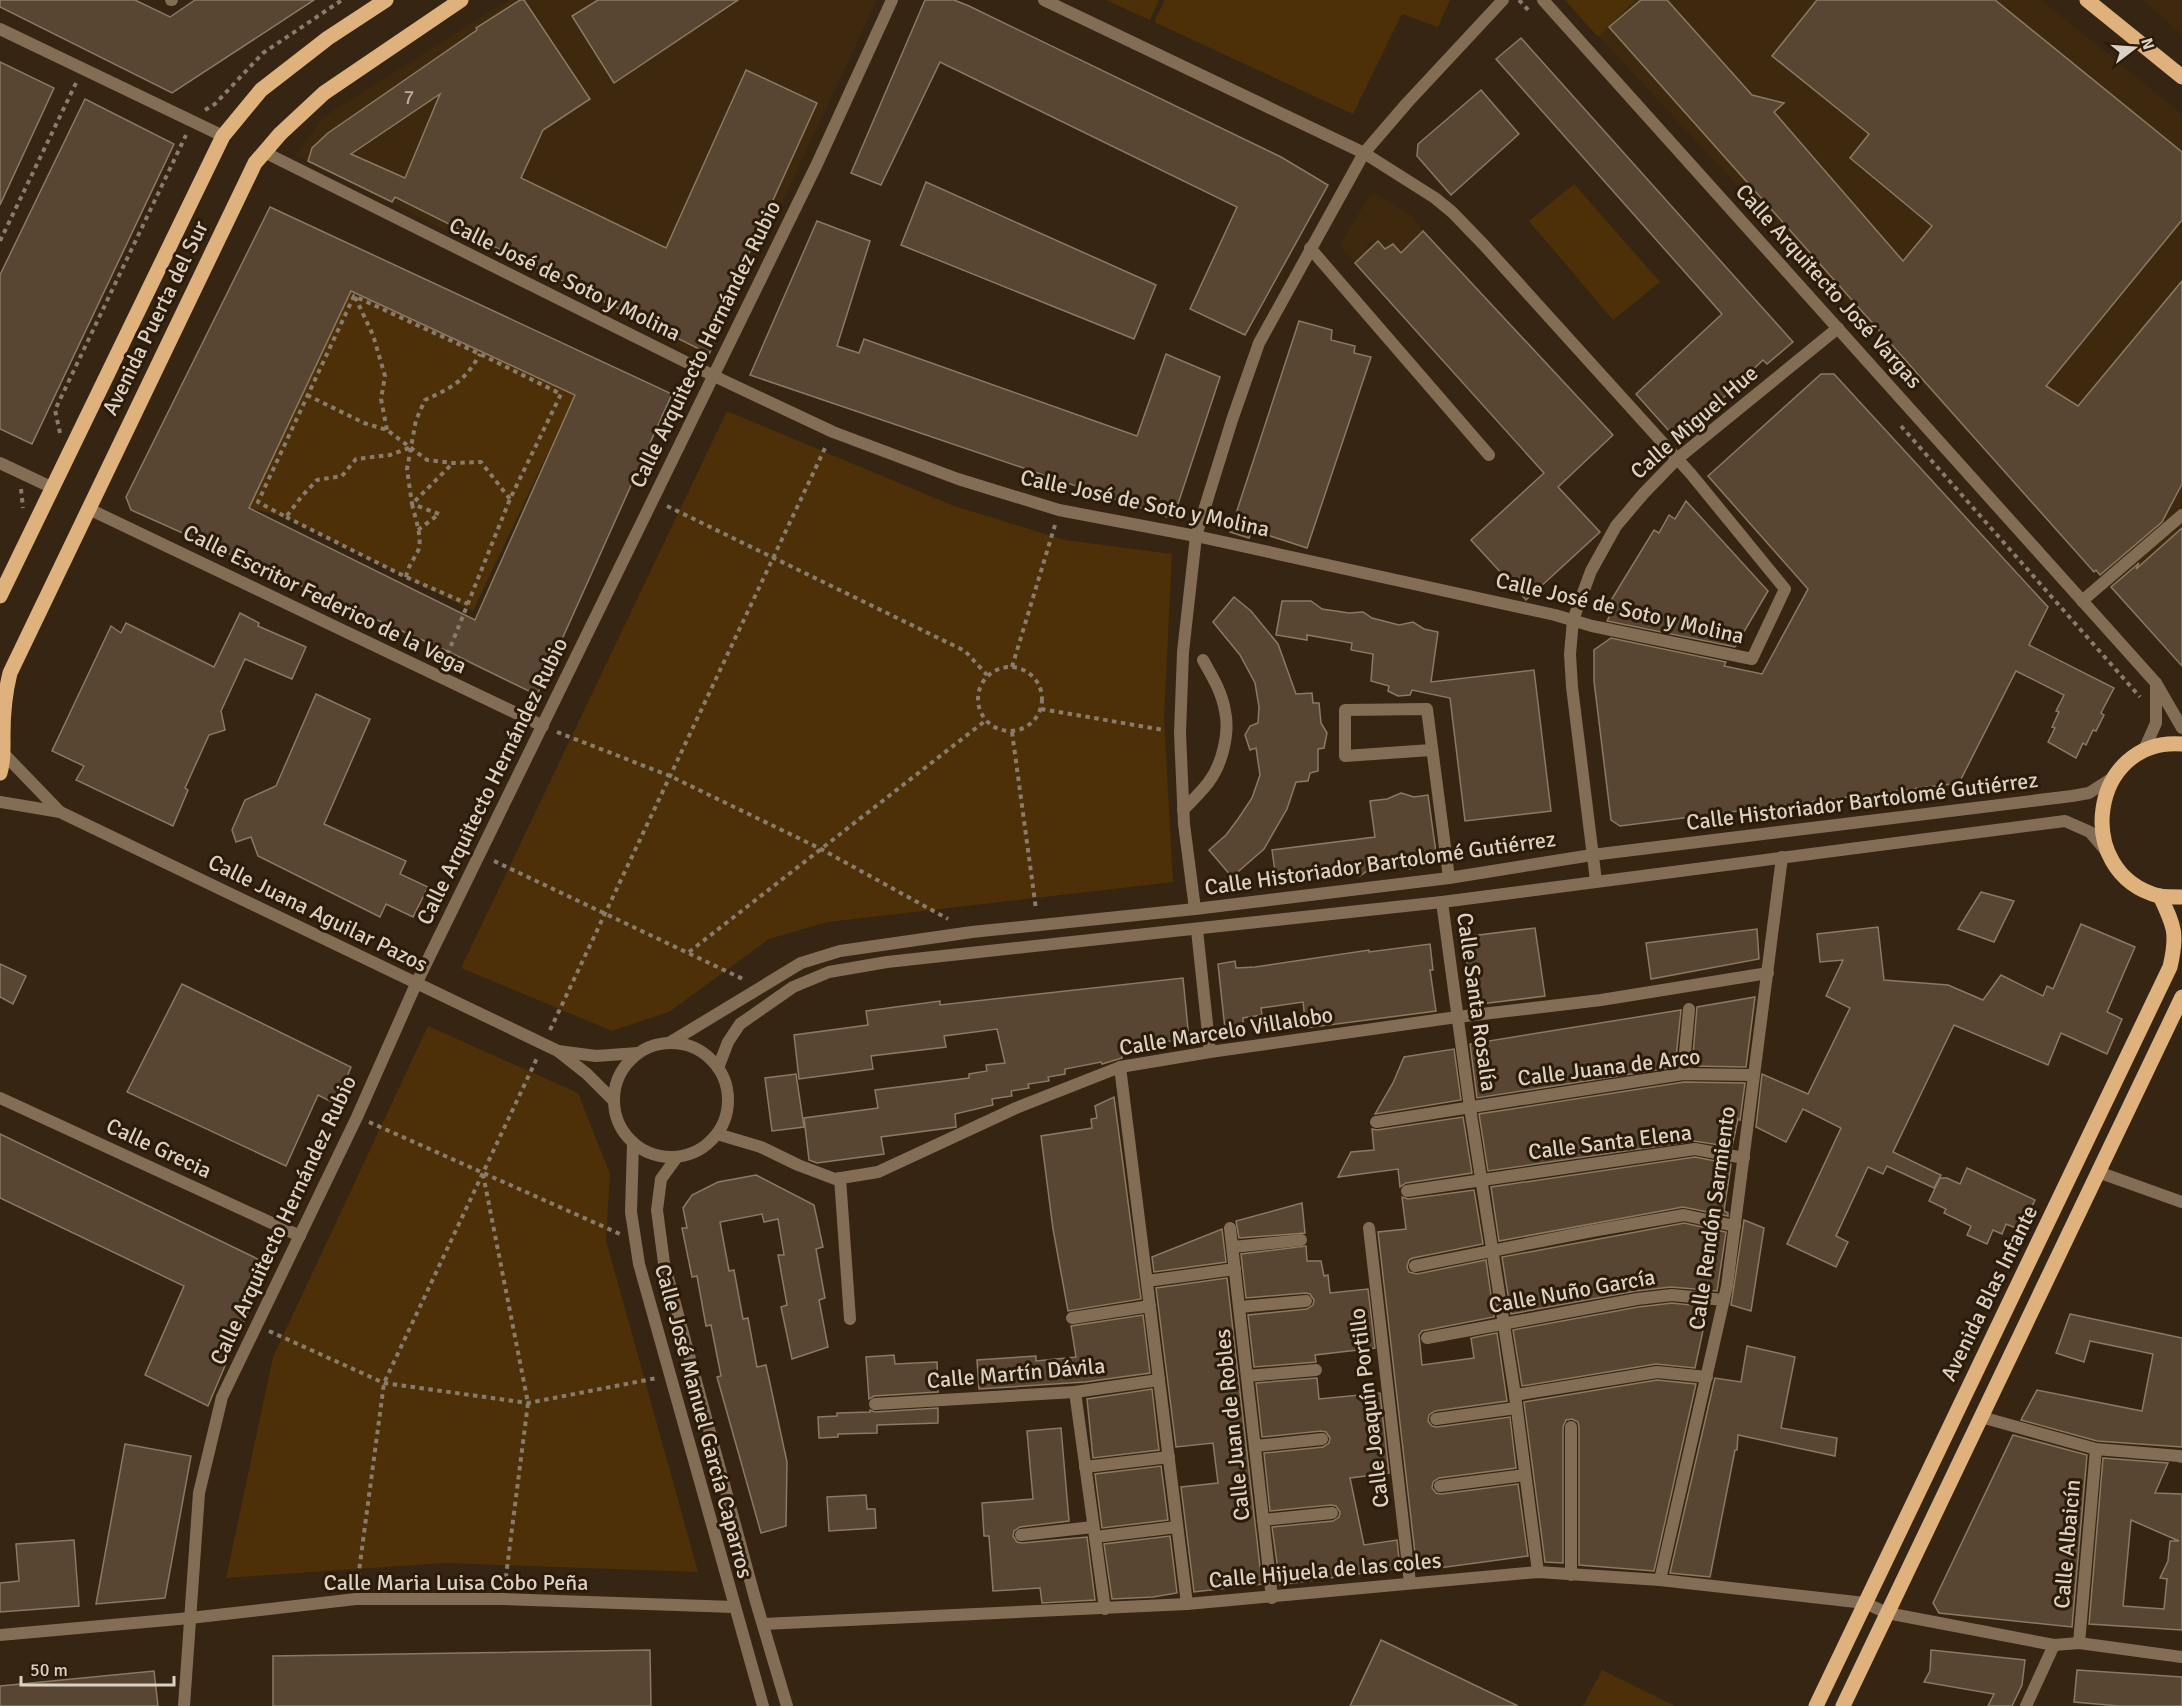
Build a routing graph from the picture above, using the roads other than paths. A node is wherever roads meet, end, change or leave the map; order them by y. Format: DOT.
graph roads {
  1 [pos="386,0"];
  2 [pos="461,0"];
  3 [pos="892,0"];
  4 [pos="1044,0"];
  5 [pos="1503,0"];
  6 [pos="1543,0"];
  7 [pos="2087,0"];
  8 [pos="0,29"];
  9 [pos="2182,77"];
  10 [pos="223,136"];
  11 [pos="264,152"];
  12 [pos="1364,153"];
  13 [pos="1310,248"];
  14 [pos="1838,328"];
  15 [pos="714,376"];
  16 [pos="1489,455"];
  17 [pos="1677,459"];
  18 [pos="0,463"];
  19 [pos="52,488"];
  20 [pos="89,509"];
  21 [pos="2182,515"];
  22 [pos="1196,536"];
  23 [pos="0,596"];
  24 [pos="2082,601"];
  25 [pos="1573,620"];
  26 [pos="1203,660"];
  27 [pos="2156,683"];
  28 [pos="543,726"];
  29 [pos="2182,728"];
  30 [pos="1,734"];
  31 [pos="2182,744"];
  32 [pos="1431,750"];
  33 [pos="2144,750"];
  34 [pos="4,755"];
  35 [pos="0,774"];
  36 [pos="2114,777"];
  37 [pos="0,802"];
  38 [pos="1183,810"];
  39 [pos="60,812"];
  40 [pos="2108,853"];
  41 [pos="1592,855"];
  42 [pos="1782,857"];
  43 [pos="1449,878"];
  44 [pos="1596,881"];
  45 [pos="2160,896"];
  46 [pos="2182,897"];
  47 [pos="1442,902"];
  48 [pos="1195,909"];
  49 [pos="1197,930"];
  50 [pos="1768,973"];
  51 [pos="416,984"];
  52 [pos="2182,997"];
  53 [pos="1689,1010"];
  54 [pos="1457,1017"];
  55 [pos="669,1043"];
  56 [pos="558,1051"];
  57 [pos="1210,1052"];
  58 [pos="638,1053"];
  59 [pos="1120,1067"];
  60 [pos="718,1068"];
  61 [pos="1683,1074"];
  62 [pos="1753,1075"];
  63 [pos="0,1098"];
  64 [pos="614,1101"];
  65 [pos="1470,1107"];
  66 [pos="1376,1122"];
  67 [pos="717,1134"];
  68 [pos="633,1143"];
  69 [pos="677,1157"];
  70 [pos="1744,1158"];
  71 [pos="2098,1172"];
  72 [pos="840,1178"];
  73 [pos="1482,1180"];
  74 [pos="1407,1191"];
  75 [pos="2182,1202"];
  76 [pos="1735,1227"];
  77 [pos="1230,1228"];
  78 [pos="1369,1228"];
  79 [pos="300,1236"];
  80 [pos="1301,1240"];
  81 [pos="1233,1247"];
  82 [pos="1492,1250"];
  83 [pos="1415,1266"];
  84 [pos="1235,1269"];
  85 [pos="1147,1281"];
  86 [pos="1306,1300"];
  87 [pos="1724,1300"];
  88 [pos="1150,1306"];
  89 [pos="1240,1307"];
  90 [pos="1072,1318"];
  91 [pos="850,1319"];
  92 [pos="1504,1323"];
  93 [pos="1427,1338"];
  94 [pos="1316,1370"];
  95 [pos="1247,1376"];
  96 [pos="1707,1377"];
  97 [pos="1159,1380"];
  98 [pos="1075,1392"];
  99 [pos="1515,1395"];
  100 [pos="875,1404"];
  101 [pos="1516,1408"];
  102 [pos="1981,1417"];
  103 [pos="1436,1419"];
  104 [pos="1571,1427"];
  105 [pos="1322,1439"];
  106 [pos="1255,1446"];
  107 [pos="2096,1449"];
  108 [pos="2181,1456"];
  109 [pos="1168,1457"];
  110 [pos="1085,1467"];
  111 [pos="1525,1475"];
  112 [pos="1440,1486"];
  113 [pos="1332,1513"];
  114 [pos="1263,1520"];
  115 [pos="1177,1527"];
  116 [pos="1094,1532"];
  117 [pos="1021,1535"];
  118 [pos="1538,1572"];
  119 [pos="1571,1575"];
  120 [pos="1660,1580"];
  121 [pos="1410,1583"];
  122 [pos="1272,1598"];
  123 [pos="1865,1603"];
  124 [pos="1187,1604"];
  125 [pos="734,1608"];
  126 [pos="1105,1609"];
  127 [pos="1887,1613"];
  128 [pos="190,1618"];
  129 [pos="764,1624"];
  130 [pos="0,1635"];
  131 [pos="2079,1643"];
  132 [pos="2054,1645"];
  133 [pos="2182,1657"];
  134 [pos="184,1706"];
  135 [pos="763,1706"];
  136 [pos="787,1706"];
  137 [pos="1816,1706"];
  138 [pos="1842,1706"];
  139 [pos="2026,1706"];
  1 -- 10 [label="main road, Avenida Puerta del Sur"];
  2 -- 11 [label="main road, Avenida Puerta del Sur"];
  3 -- 15 [label="street, Calle Arquitecto Hernández Rubio"];
  4 -- 12 [label="street"];
  5 -- 12 [label="street"];
  6 -- 14 [label="street, Calle Arquitecto José Vargas"];
  7 -- 9 [label="main road"];
  8 -- 10 [label="street"];
  10 -- 19 [label="main road, Avenida Puerta del Sur"];
  11 -- 15 [label="street, Calle José de Soto y Molina"];
  11 -- 20 [label="main road, Avenida Puerta del Sur"];
  12 -- 13 [label="street"];
  12 -- 17 [label="street"];
  13 -- 16 [label="street"];
  13 -- 22 [label="street"];
  14 -- 17 [label="street, Calle Miguel Hue"];
  14 -- 24 [label="street, Calle Arquitecto José Vargas"];
  15 -- 22 [label="street, Calle José de Soto y Molina"];
  15 -- 28 [label="street, Calle Arquitecto Hernández Rubio"];
  17 -- 25 [label="street, Calle Miguel Hue"];
  17 -- 25 [label="street, Calle José de Soto y Molina"];
  18 -- 19 [label="street"];
  19 -- 23 [label="main road, Avenida Puerta del Sur"];
  20 -- 28 [label="street, Calle Escritor Federico de la Vega"];
  20 -- 30 [label="main road, Avenida Puerta del Sur"];
  21 -- 24 [label="street"];
  22 -- 25 [label="street, Calle José de Soto y Molina"];
  22 -- 38 [label="street"];
  24 -- 27 [label="street, Calle Arquitecto José Vargas"];
  25 -- 41 [label="street, Calle Miguel Hue"];
  26 -- 38 [label="street"];
  27 -- 29 [label="street, Calle Arquitecto José Vargas"];
  27 -- 33 [label="street"];
  28 -- 51 [label="street, Calle Arquitecto Hernández Rubio"];
  30 -- 34 [label="main road, Avenida Puerta del Sur"];
  31 -- 33 [label="main road"];
  32 -- 32 [label="street"];
  32 -- 43 [label="street"];
  33 -- 36 [label="main road"];
  34 -- 35 [label="main road, Avenida Puerta del Sur"];
  34 -- 39 [label="street, Calle Juana Aguilar Pazos"];
  36 -- 40 [label="main road"];
  36 -- 41 [label="street, Calle Historiador Bartolomé Gutiérrez"];
  37 -- 39 [label="street, Calle Juana Aguilar Pazos"];
  38 -- 48 [label="street"];
  39 -- 51 [label="street, Calle Juana Aguilar Pazos"];
  40 -- 42 [label="street, Calle Historiador Bartolomé Gutiérrez"];
  40 -- 45 [label="main road"];
  41 -- 43 [label="street, Calle Historiador Bartolomé Gutiérrez"];
  41 -- 44 [label="street, Calle Miguel Hue"];
  42 -- 44 [label="street, Calle Historiador Bartolomé Gutiérrez"];
  42 -- 50 [label="street, Calle Rendón Sarmiento"];
  43 -- 48 [label="street, Calle Historiador Bartolomé Gutiérrez"];
  44 -- 47 [label="street, Calle Historiador Bartolomé Gutiérrez"];
  45 -- 46 [label="main road"];
  45 -- 123 [label="main road, Avenida Blas Infante"];
  47 -- 49 [label="street, Calle Historiador Bartolomé Gutiérrez"];
  47 -- 54 [label="street, Calle Santa Rosalía"];
  48 -- 55 [label="street, Calle Historiador Bartolomé Gutiérrez"];
  49 -- 57 [label="street"];
  49 -- 60 [label="street, Calle Historiador Bartolomé Gutiérrez"];
  50 -- 54 [label="street, Calle Marcelo Villalobo"];
  50 -- 62 [label="street, Calle Rendón Sarmiento"];
  51 -- 56 [label="street, Calle Juana Aguilar Pazos"];
  51 -- 79 [label="street, Calle Arquitecto Hernández Rubio"];
  52 -- 71 [label="main road, Avenida Blas Infante"];
  53 -- 61 [label="street"];
  54 -- 57 [label="street, Calle Marcelo Villalobo"];
  54 -- 65 [label="street, Calle Santa Rosalía"];
  55 -- 58 [label="street, Calle Historiador Bartolomé Gutiérrez"];
  55 -- 60 [label="street"];
  56 -- 58 [label="street, Calle Juana Aguilar Pazos"];
  56 -- 64 [label="street, Calle Juana Aguilar Pazos"];
  57 -- 59 [label="street, Calle Marcelo Villalobo"];
  58 -- 64 [label="street"];
  59 -- 72 [label="street, Calle Marcelo Villalobo"];
  59 -- 85 [label="street"];
  60 -- 67 [label="street"];
  61 -- 62 [label="street, Calle Juana de Arco"];
  61 -- 65 [label="street, Calle Juana de Arco"];
  62 -- 70 [label="street, Calle Rendón Sarmiento"];
  63 -- 79 [label="street, Calle Grecia"];
  64 -- 68 [label="street"];
  65 -- 66 [label="street, Calle Juana de Arco"];
  65 -- 73 [label="street, Calle Santa Rosalía"];
  67 -- 69 [label="street"];
  67 -- 72 [label="street, Calle Marcelo Villalobo"];
  68 -- 69 [label="street"];
  68 -- 125 [label="street, Calle José Manuel García Caparros"];
  69 -- 129 [label="street, Calle José Manuel García Caparros"];
  70 -- 73 [label="street, Calle Santa Elena"];
  70 -- 76 [label="street, Calle Rendón Sarmiento"];
  71 -- 75 [label="street"];
  71 -- 102 [label="main road, Avenida Blas Infante"];
  72 -- 91 [label="street"];
  73 -- 74 [label="street, Calle Santa Elena"];
  73 -- 82 [label="street, Calle Santa Rosalía"];
  76 -- 82 [label="street"];
  76 -- 87 [label="street, Calle Rendón Sarmiento"];
  77 -- 81 [label="street, Calle Juan de Robles"];
  78 -- 121 [label="street, Calle Joaquín Portillo"];
  79 -- 128 [label="street, Calle Arquitecto Hernández Rubio"];
  80 -- 81 [label="street"];
  81 -- 84 [label="street, Calle Juan de Robles"];
  82 -- 83 [label="street"];
  82 -- 92 [label="street, Calle Santa Rosalía"];
  84 -- 85 [label="street"];
  84 -- 89 [label="street, Calle Juan de Robles"];
  85 -- 88 [label="street"];
  86 -- 89 [label="street"];
  87 -- 92 [label="street, Calle Nuño García"];
  87 -- 96 [label="street, Calle Rendón Sarmiento"];
  88 -- 90 [label="street"];
  88 -- 97 [label="street"];
  89 -- 95 [label="street, Calle Juan de Robles"];
  92 -- 93 [label="street, Calle Nuño García"];
  92 -- 99 [label="street, Calle Santa Rosalía"];
  94 -- 95 [label="street"];
  95 -- 106 [label="street, Calle Juan de Robles"];
  96 -- 99 [label="street"];
  96 -- 120 [label="street, Calle Rendón Sarmiento"];
  97 -- 98 [label="street, Calle Martín Dávila"];
  97 -- 109 [label="street"];
  98 -- 100 [label="street, Calle Martín Dávila"];
  98 -- 110 [label="street"];
  99 -- 101 [label="street, Calle Santa Rosalía"];
  101 -- 103 [label="street"];
  101 -- 111 [label="street, Calle Santa Rosalía"];
  102 -- 107 [label="street"];
  102 -- 127 [label="main road, Avenida Blas Infante"];
  104 -- 119 [label="street"];
  105 -- 106 [label="street"];
  106 -- 114 [label="street, Calle Juan de Robles"];
  107 -- 108 [label="street"];
  107 -- 131 [label="street, Calle Albaicín"];
  109 -- 110 [label="street"];
  109 -- 115 [label="street"];
  110 -- 116 [label="street"];
  111 -- 112 [label="street"];
  111 -- 118 [label="street, Calle Santa Rosalía"];
  113 -- 114 [label="street"];
  114 -- 122 [label="street, Calle Juan de Robles"];
  115 -- 116 [label="street"];
  115 -- 124 [label="street"];
  116 -- 117 [label="street"];
  116 -- 126 [label="street"];
  118 -- 119 [label="street, Calle Hijuela de las coles"];
  118 -- 121 [label="street, Calle Hijuela de las coles"];
  119 -- 120 [label="street, Calle Hijuela de las coles"];
  120 -- 123 [label="street, Calle Hijuela de las coles"];
  121 -- 122 [label="street, Calle Hijuela de las coles"];
  122 -- 124 [label="street, Calle Hijuela de las coles"];
  123 -- 127 [label="street, Calle Hijuela de las coles"];
  123 -- 137 [label="main road, Avenida Blas Infante"];
  124 -- 126 [label="street, Calle Hijuela de las coles"];
  125 -- 128 [label="street, Calle Maria Luisa Cobo Peña"];
  125 -- 135 [label="street, Calle José Manuel García Caparros"];
  126 -- 129 [label="street, Calle Hijuela de las coles"];
  127 -- 132 [label="street, Calle Hijuela de las coles"];
  127 -- 138 [label="main road, Avenida Blas Infante"];
  128 -- 130 [label="street, Calle Maria Luisa Cobo Peña"];
  128 -- 134 [label="street, Calle Arquitecto Hernández Rubio"];
  129 -- 136 [label="street, Calle José Manuel García Caparros"];
  131 -- 132 [label="street, Calle Hijuela de las coles"];
  131 -- 133 [label="street, Calle Hijuela de las coles"];
  132 -- 139 [label="street"];
}
